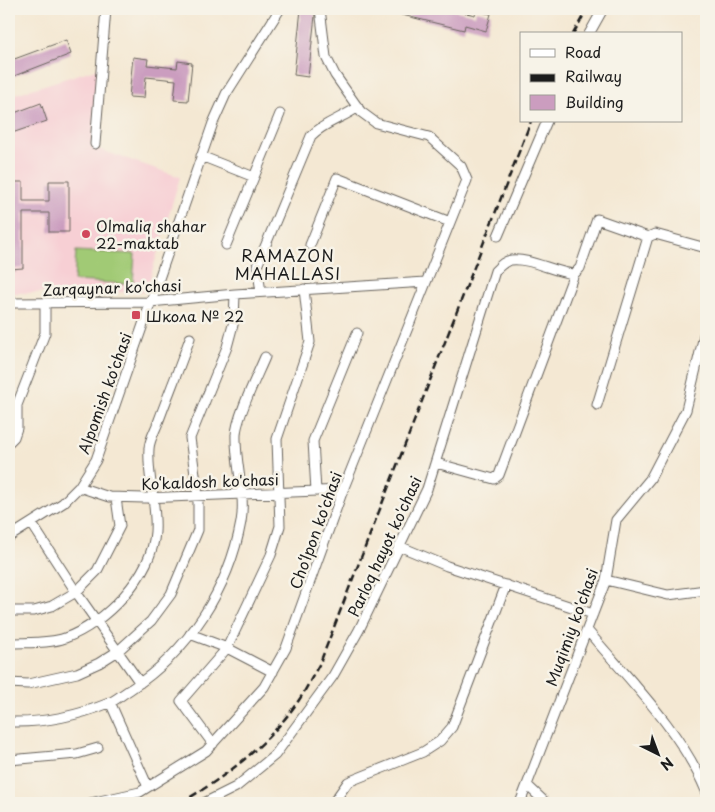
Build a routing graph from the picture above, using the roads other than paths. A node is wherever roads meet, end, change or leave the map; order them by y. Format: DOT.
graph roads {
  1 [pos="106,9"];
  2 [pos="280,9"];
  3 [pos="320,9"];
  4 [pos="603,9"];
  5 [pos="590,32"];
  6 [pos="358,107"];
  7 [pos="280,114"];
  8 [pos="547,122"];
  9 [pos="95,144"];
  10 [pos="201,156"];
  11 [pos="254,177"];
  12 [pos="450,222"];
  13 [pos="498,236"];
  14 [pos="648,237"];
  15 [pos="226,245"];
  16 [pos="310,245"];
  17 [pos="706,248"];
  18 [pos="574,274"];
  19 [pos="426,282"];
  20 [pos="304,289"];
  21 [pos="261,292"];
  22 [pos="235,294"];
  23 [pos="150,302"];
  24 [pos="9,303"];
  25 [pos="44,303"];
  26 [pos="706,327"];
  27 [pos="357,334"];
  28 [pos="190,338"];
  29 [pos="265,357"];
  30 [pos="13,404"];
  31 [pos="597,405"];
  32 [pos="9,442"];
  33 [pos="436,463"];
  34 [pos="79,487"];
  35 [pos="343,490"];
  36 [pos="316,491"];
  37 [pos="280,493"];
  38 [pos="241,494"];
  39 [pos="198,496"];
  40 [pos="116,498"];
  41 [pos="153,498"];
  42 [pos="32,524"];
  43 [pos="9,537"];
  44 [pos="399,546"];
  45 [pos="606,580"];
  46 [pos="506,585"];
  47 [pos="706,590"];
  48 [pos="76,592"];
  49 [pos="9,612"];
  50 [pos="592,614"];
  51 [pos="97,621"];
  52 [pos="586,630"];
  53 [pos="190,634"];
  54 [pos="9,642"];
  55 [pos="227,648"];
  56 [pos="118,651"];
  57 [pos="272,672"];
  58 [pos="140,683"];
  59 [pos="9,684"];
  60 [pos="110,702"];
  61 [pos="9,722"];
  62 [pos="213,744"];
  63 [pos="98,748"];
  64 [pos="9,760"];
  65 [pos="527,785"];
  66 [pos="148,787"];
  67 [pos="706,791"];
  68 [pos="223,799"];
  69 [pos="90,803"];
  70 [pos="204,803"];
  71 [pos="333,803"];
  72 [pos="520,803"];
  73 [pos="546,803"];
  1 -- 9 [label="street"];
  2 -- 10 [label="street, Alpomish ko'chasi"];
  3 -- 6 [label="street"];
  4 -- 5 [label="street"];
  6 -- 12 [label="street, Cho‘lpon ko'chasi"];
  6 -- 21 [label="street"];
  7 -- 11 [label="street"];
  8 -- 13 [label="street"];
  10 -- 11 [label="street"];
  10 -- 23 [label="street, Alpomish ko'chasi"];
  11 -- 15 [label="street"];
  12 -- 16 [label="street"];
  12 -- 19 [label="street, Cho‘lpon ko'chasi"];
  14 -- 17 [label="street"];
  14 -- 18 [label="street"];
  14 -- 31 [label="street"];
  18 -- 33 [label="street"];
  18 -- 33 [label="street, Parloq hayot ko'chasi"];
  19 -- 20 [label="street, Zarqaynar ko'chasi"];
  19 -- 35 [label="street, Cho‘lpon ko'chasi"];
  20 -- 21 [label="street, Zarqaynar ko'chasi"];
  20 -- 37 [label="street"];
  21 -- 22 [label="street, Zarqaynar ko'chasi"];
  22 -- 23 [label="street, Zarqaynar ko'chasi"];
  22 -- 39 [label="street"];
  23 -- 25 [label="street, Zarqaynar ko'chasi"];
  23 -- 34 [label="street, Alpomish ko'chasi"];
  24 -- 25 [label="street, Zarqaynar ko'chasi"];
  25 -- 30 [label="street"];
  26 -- 45 [label="street, Muqimiy ko'chasi"];
  27 -- 36 [label="street"];
  28 -- 41 [label="street"];
  29 -- 38 [label="street"];
  30 -- 32 [label="street"];
  33 -- 44 [label="street, Parloq hayot ko'chasi"];
  34 -- 40 [label="street, Ko‘kaldosh ko'chasi"];
  34 -- 42 [label="street, Alpomish ko'chasi"];
  35 -- 36 [label="street, Ko‘kaldosh ko'chasi"];
  35 -- 57 [label="street, Cho‘lpon ko'chasi"];
  36 -- 37 [label="street, Ko‘kaldosh ko'chasi"];
  37 -- 38 [label="street, Ko‘kaldosh ko'chasi"];
  37 -- 55 [label="street"];
  38 -- 39 [label="street, Ko‘kaldosh ko'chasi"];
  38 -- 53 [label="street"];
  39 -- 41 [label="street, Ko‘kaldosh ko'chasi"];
  39 -- 56 [label="street"];
  40 -- 41 [label="street, Ko‘kaldosh ko'chasi"];
  40 -- 48 [label="street"];
  41 -- 51 [label="street"];
  42 -- 43 [label="street, Alpomish ko'chasi"];
  42 -- 48 [label="street"];
  44 -- 46 [label="street"];
  44 -- 68 [label="street, Parloq hayot ko'chasi"];
  45 -- 47 [label="street"];
  45 -- 50 [label="street, Muqimiy ko'chasi"];
  46 -- 50 [label="street"];
  46 -- 71 [label="street"];
  48 -- 49 [label="street"];
  48 -- 51 [label="street"];
  50 -- 52 [label="street, Muqimiy ko'chasi"];
  51 -- 54 [label="street"];
  51 -- 56 [label="street"];
  52 -- 65 [label="street, Muqimiy ko'chasi"];
  52 -- 67 [label="street"];
  53 -- 55 [label="street"];
  53 -- 58 [label="street"];
  55 -- 57 [label="street"];
  55 -- 62 [label="street"];
  56 -- 58 [label="street"];
  56 -- 59 [label="street"];
  57 -- 62 [label="street, Cho‘lpon ko'chasi"];
  58 -- 60 [label="street"];
  60 -- 61 [label="street"];
  60 -- 66 [label="street"];
  62 -- 66 [label="street, Cho‘lpon ko'chasi"];
  63 -- 64 [label="street"];
  65 -- 72 [label="street, Muqimiy ko'chasi"];
  65 -- 73 [label="street"];
  66 -- 69 [label="street, Cho‘lpon ko'chasi"];
  68 -- 70 [label="street, Parloq hayot ko'chasi"];
}
